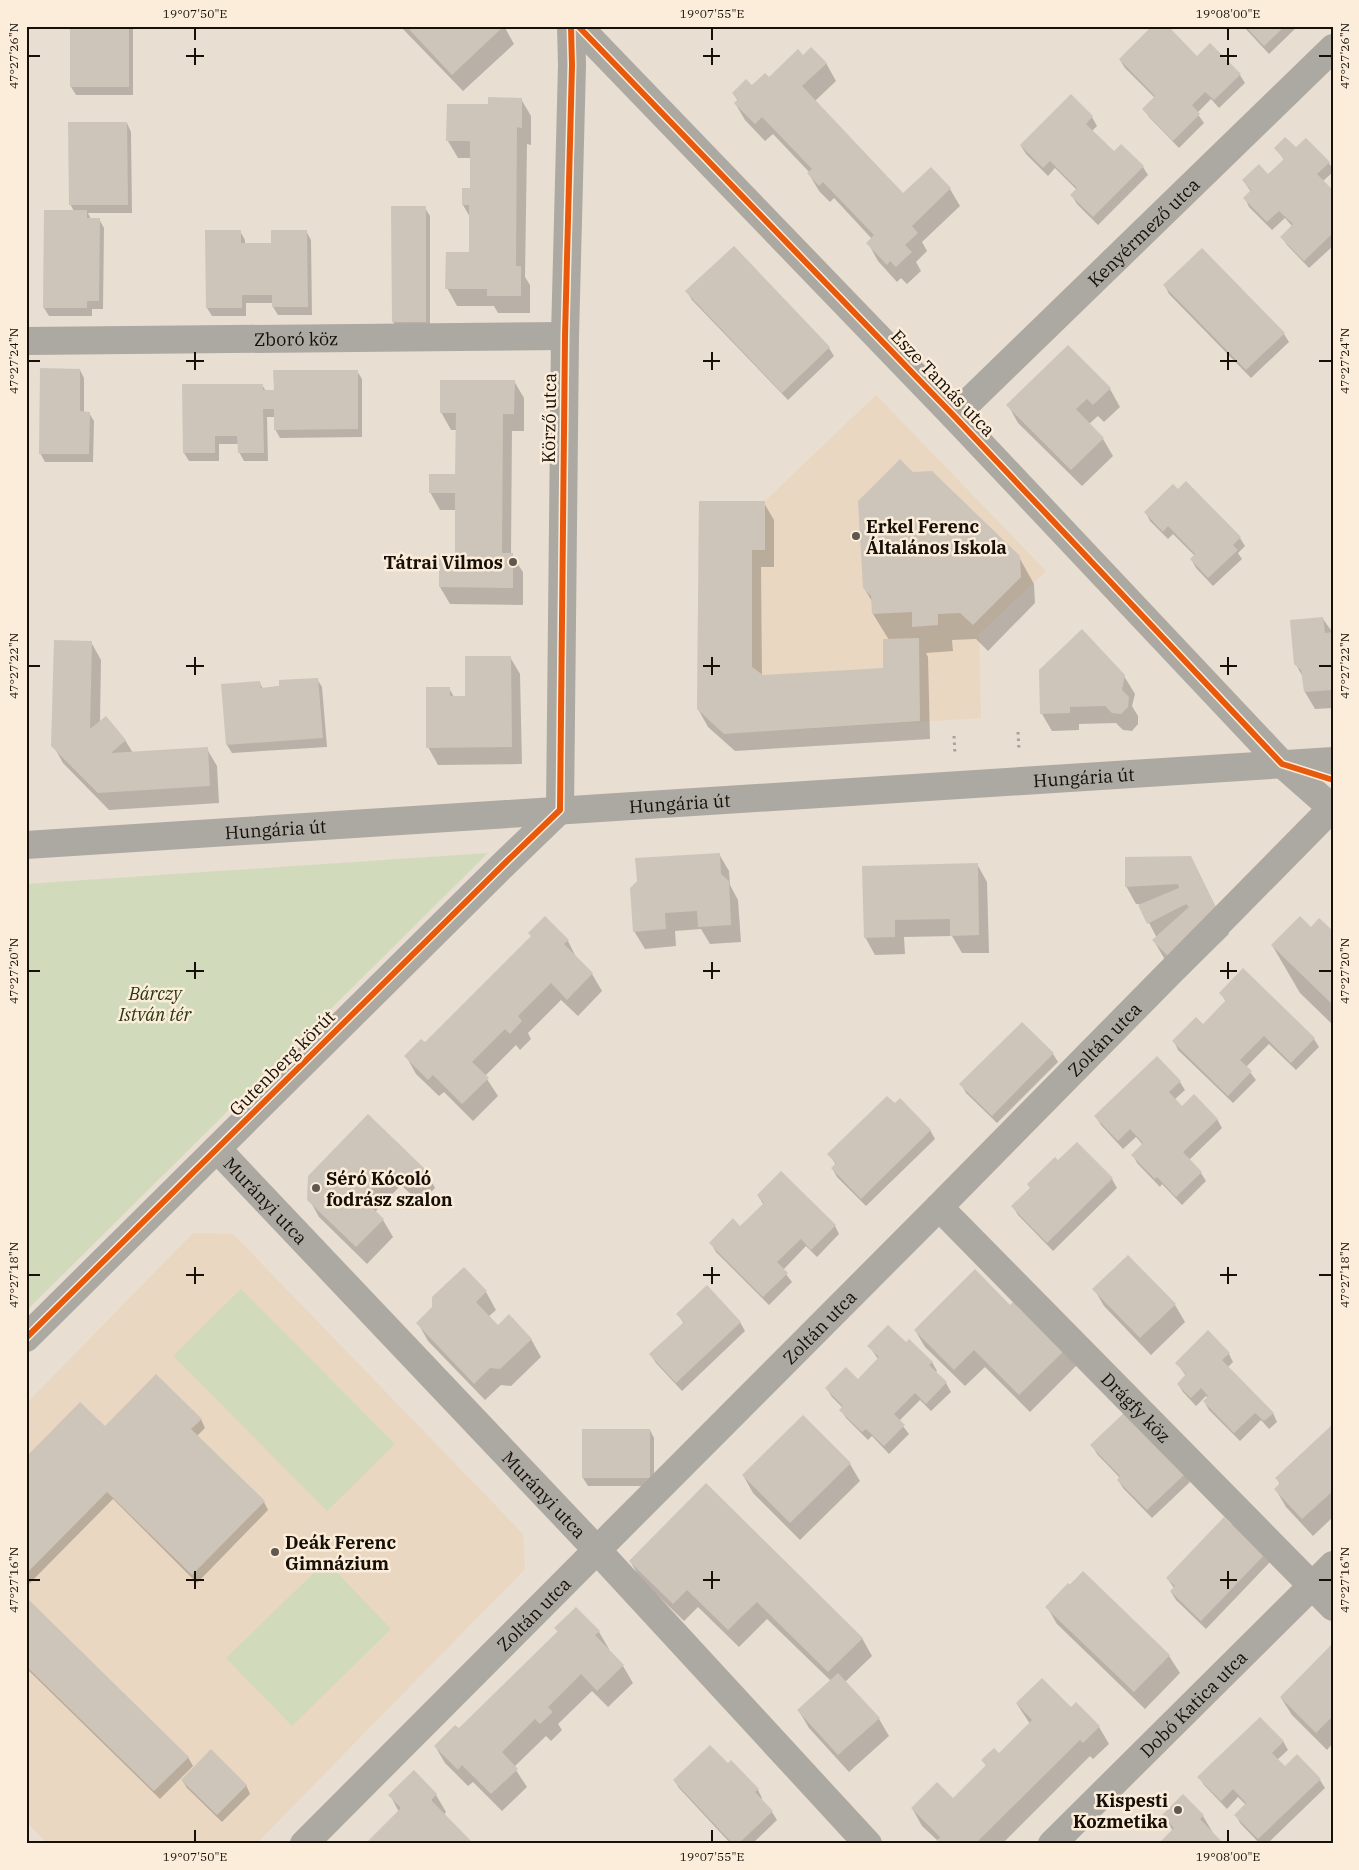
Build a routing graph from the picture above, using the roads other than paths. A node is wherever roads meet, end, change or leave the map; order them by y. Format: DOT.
graph roads {
  1 [pos="571,26"];
  2 [pos="578,26"];
  3 [pos="1333,48"];
  4 [pos="565,336"];
  5 [pos="26,341"];
  6 [pos="954,416"];
  7 [pos="1333,761"];
  8 [pos="1282,764"];
  9 [pos="1333,808"];
  10 [pos="560,810"];
  11 [pos="26,844"];
  12 [pos="216,1149"];
  13 [pos="940,1207"];
  14 [pos="26,1338"];
  15 [pos="597,1550"];
  16 [pos="1333,1565"];
  17 [pos="1312,1585"];
  18 [pos="1333,1607"];
  19 [pos="304,1844"];
  20 [pos="868,1844"];
  21 [pos="1052,1844"];
  1 -- 4 [label="street, Körző utca"];
  2 -- 6 [label="street, Esze Tamás utca"];
  3 -- 6 [label="street, Kenyérmező utca"];
  4 -- 5 [label="street, Zboró köz"];
  4 -- 10 [label="street, Körző utca"];
  6 -- 8 [label="street, Esze Tamás utca"];
  7 -- 8 [label="street, Hungária út"];
  8 -- 9 [label="street, Esze Tamás utca"];
  8 -- 10 [label="street, Hungária út"];
  9 -- 13 [label="street, Zoltán utca"];
  10 -- 11 [label="street, Hungária út"];
  10 -- 12 [label="street, Gutenberg körút"];
  12 -- 14 [label="street, Gutenberg körút"];
  12 -- 15 [label="street, Murányi utca"];
  13 -- 15 [label="street, Zoltán utca"];
  13 -- 17 [label="street, Drágfy köz"];
  15 -- 19 [label="street, Zoltán utca"];
  15 -- 20 [label="street, Murányi utca"];
  16 -- 17 [label="street, Dobó Katica utca"];
  17 -- 18 [label="street, Drágfy köz"];
  17 -- 21 [label="street, Dobó Katica utca"];
}
